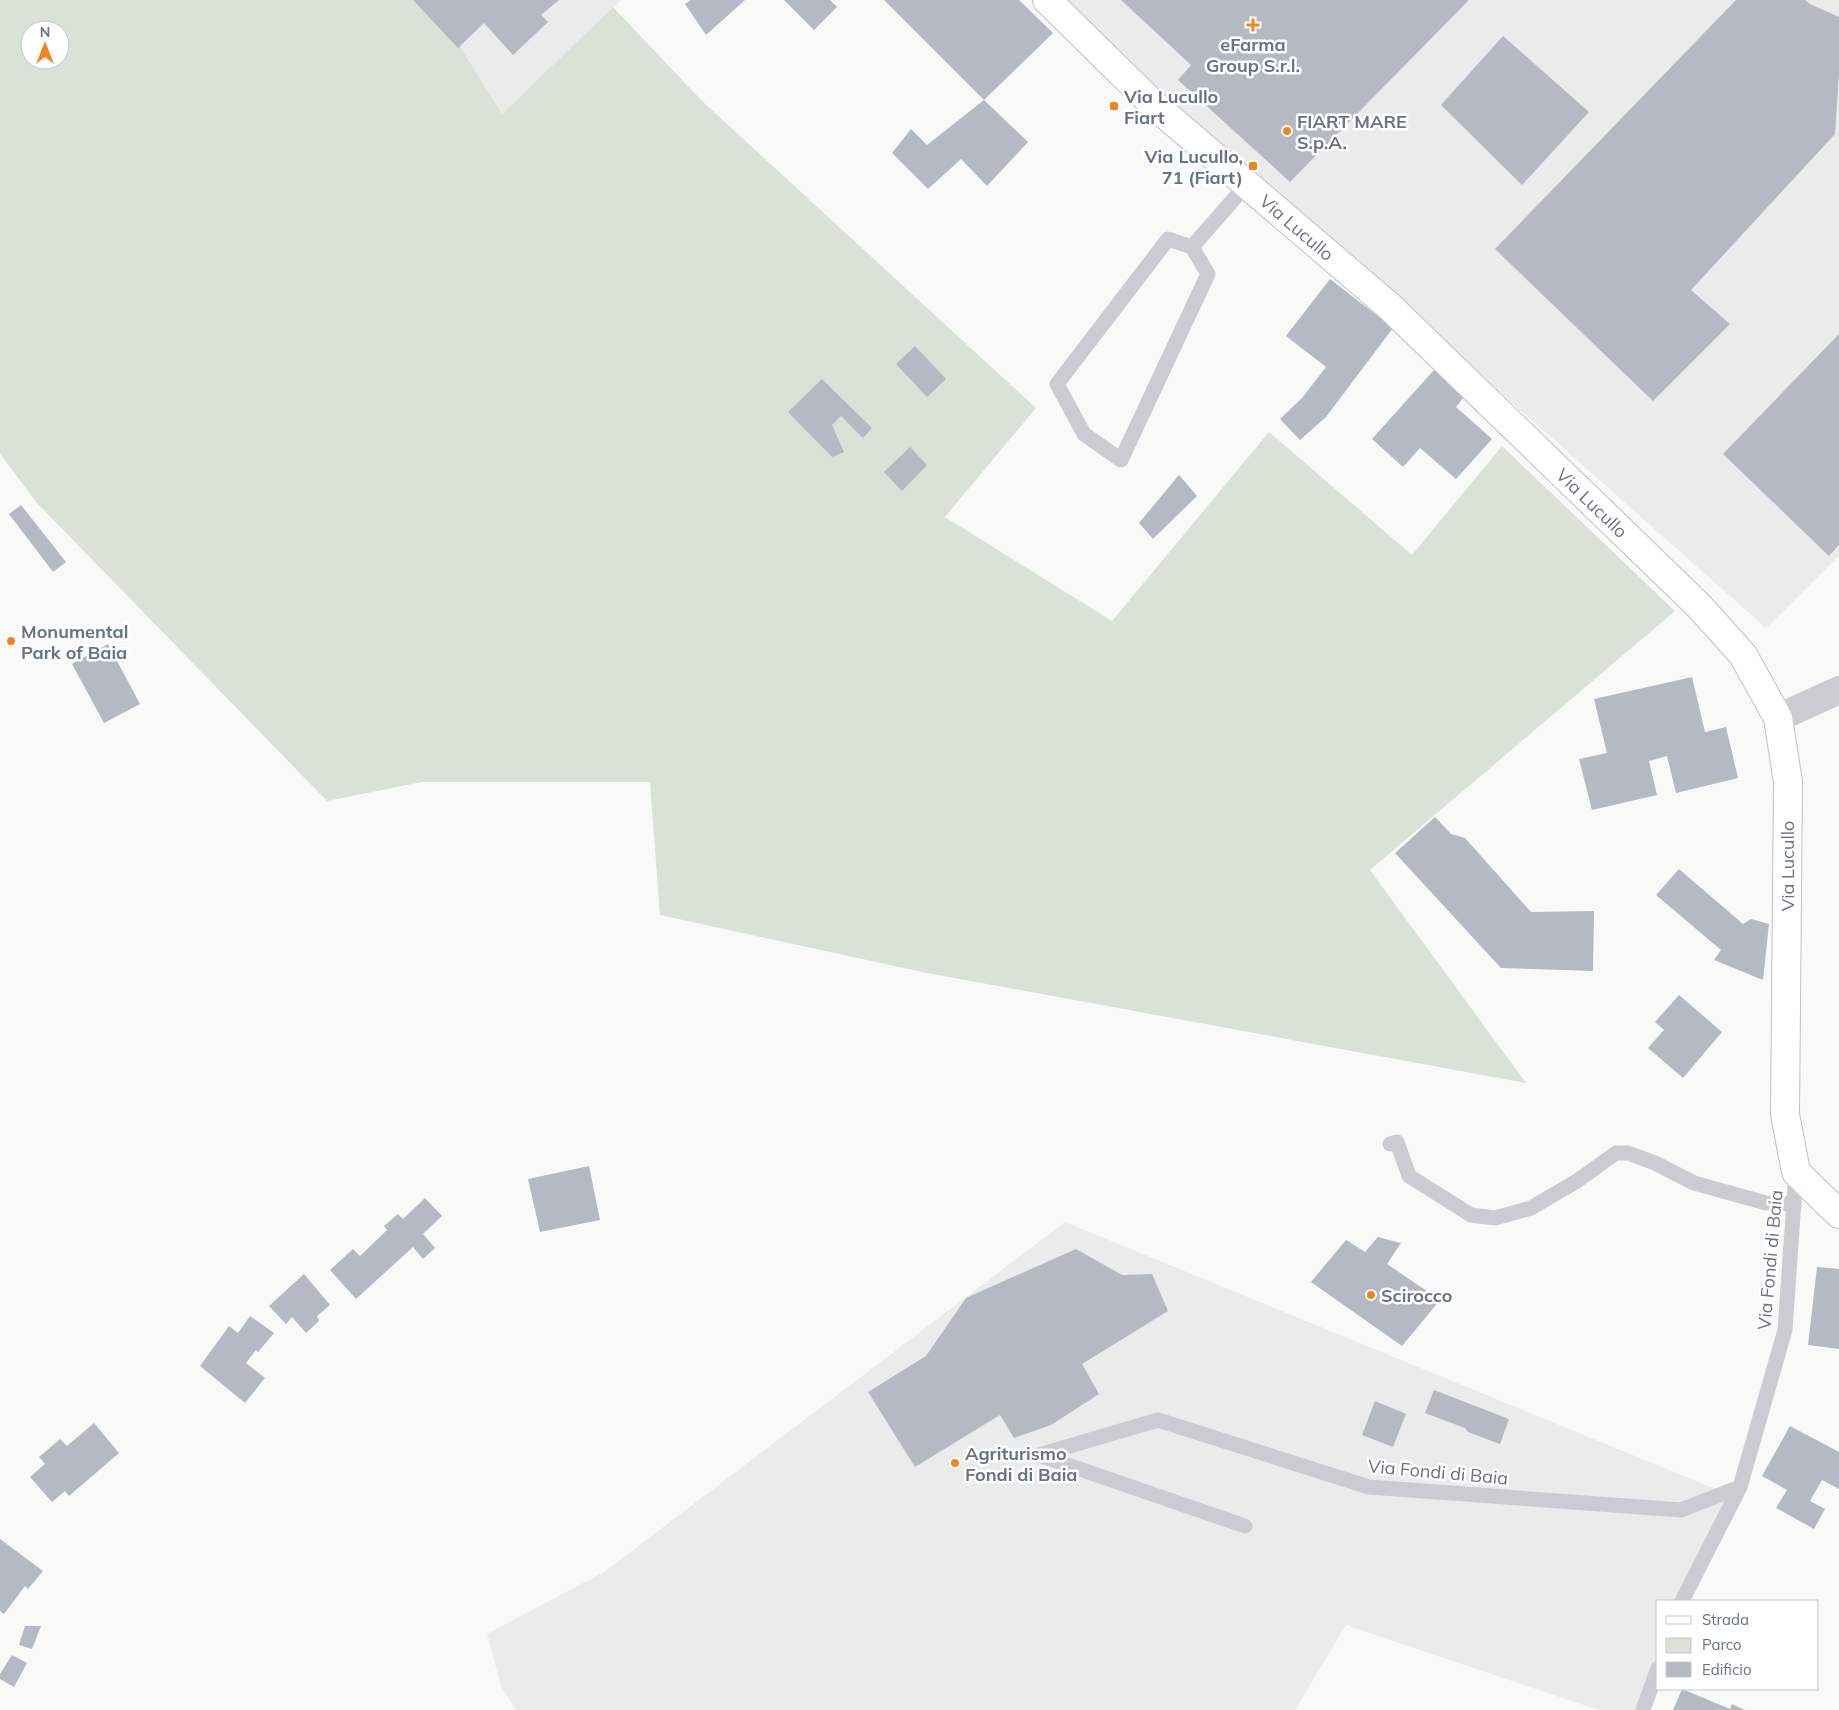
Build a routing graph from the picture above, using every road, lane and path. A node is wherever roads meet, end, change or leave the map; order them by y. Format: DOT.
graph roads {
  1 [pos="1047,0"];
  2 [pos="1247,184"];
  3 [pos="1192,247"];
  4 [pos="1839,690"];
  5 [pos="1778,718"];
  6 [pos="1390,1144"];
  7 [pos="1796,1172"];
  8 [pos="1794,1204"];
  9 [pos="1839,1214"];
  10 [pos="1740,1487"];
  11 [pos="1245,1526"];
  12 [pos="1683,1600"];
  13 [pos="1656,1674"];
  14 [pos="1643,1710"];
  1 -- 2 [label="main road, Via Lucullo"];
  2 -- 3 [label="lane"];
  2 -- 5 [label="main road, Via Lucullo"];
  3 -- 3 [label="lane"];
  4 -- 5 [label="street"];
  5 -- 7 [label="main road, Via Lucullo"];
  6 -- 8 [label="lane"];
  7 -- 8 [label="lane, Via Fondi di Baia"];
  7 -- 9 [label="main road"];
  8 -- 10 [label="lane, Via Fondi di Baia"];
  10 -- 11 [label="lane, Via Fondi di Baia"];
  10 -- 12 [label="lane"];
  13 -- 14 [label="lane"];
}
